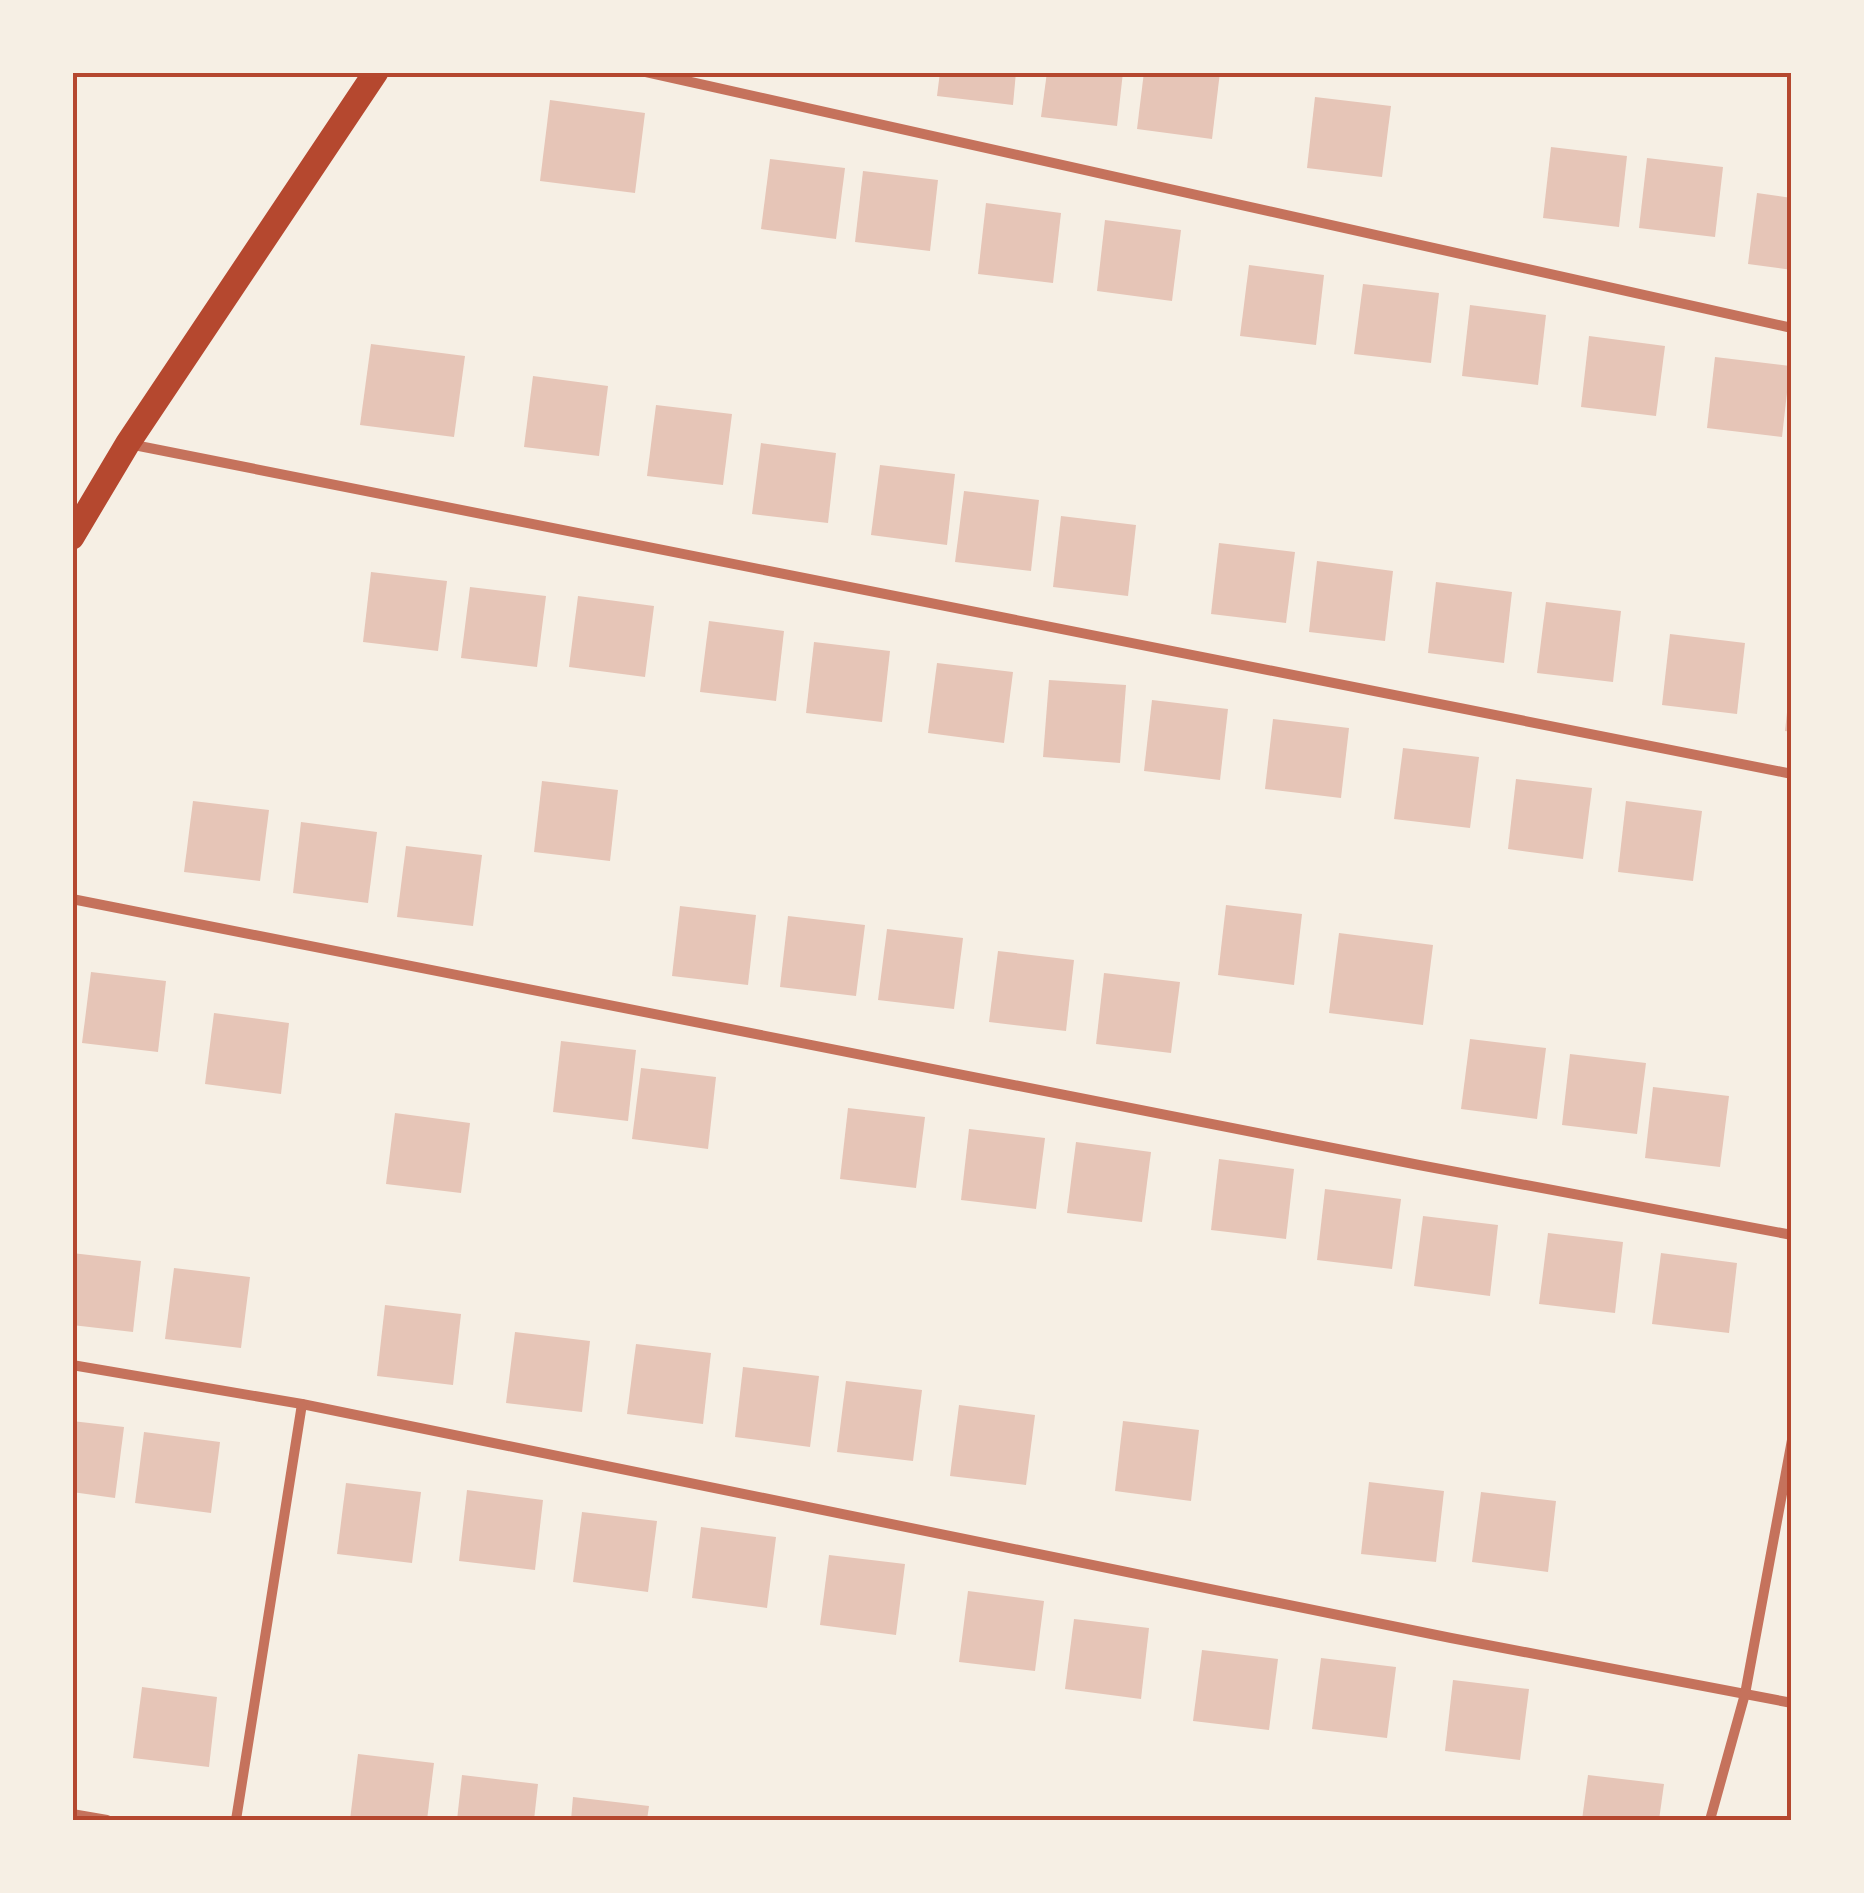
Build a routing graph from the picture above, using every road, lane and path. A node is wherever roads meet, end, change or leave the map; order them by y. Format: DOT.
graph roads {
  1 [pos="376,72"];
  2 [pos="646,72"];
  3 [pos="1792,328"];
  4 [pos="128,443"];
  5 [pos="72,537"];
  6 [pos="1792,774"];
  7 [pos="72,898"];
  8 [pos="1792,1235"];
  9 [pos="72,1365"];
  10 [pos="302,1404"];
  11 [pos="1792,1440"];
  12 [pos="1746,1694"];
  13 [pos="1792,1703"];
  14 [pos="72,1814"];
  15 [pos="107,1820"];
  16 [pos="236,1820"];
  17 [pos="1710,1820"];
  1 -- 4 [label="main road"];
  2 -- 3 [label="street"];
  4 -- 5 [label="main road"];
  4 -- 6 [label="street"];
  7 -- 8 [label="street"];
  9 -- 10 [label="street"];
  10 -- 12 [label="street"];
  10 -- 16 [label="street"];
  11 -- 12 [label="street"];
  12 -- 13 [label="street"];
  12 -- 17 [label="street"];
  14 -- 15 [label="street"];
}
